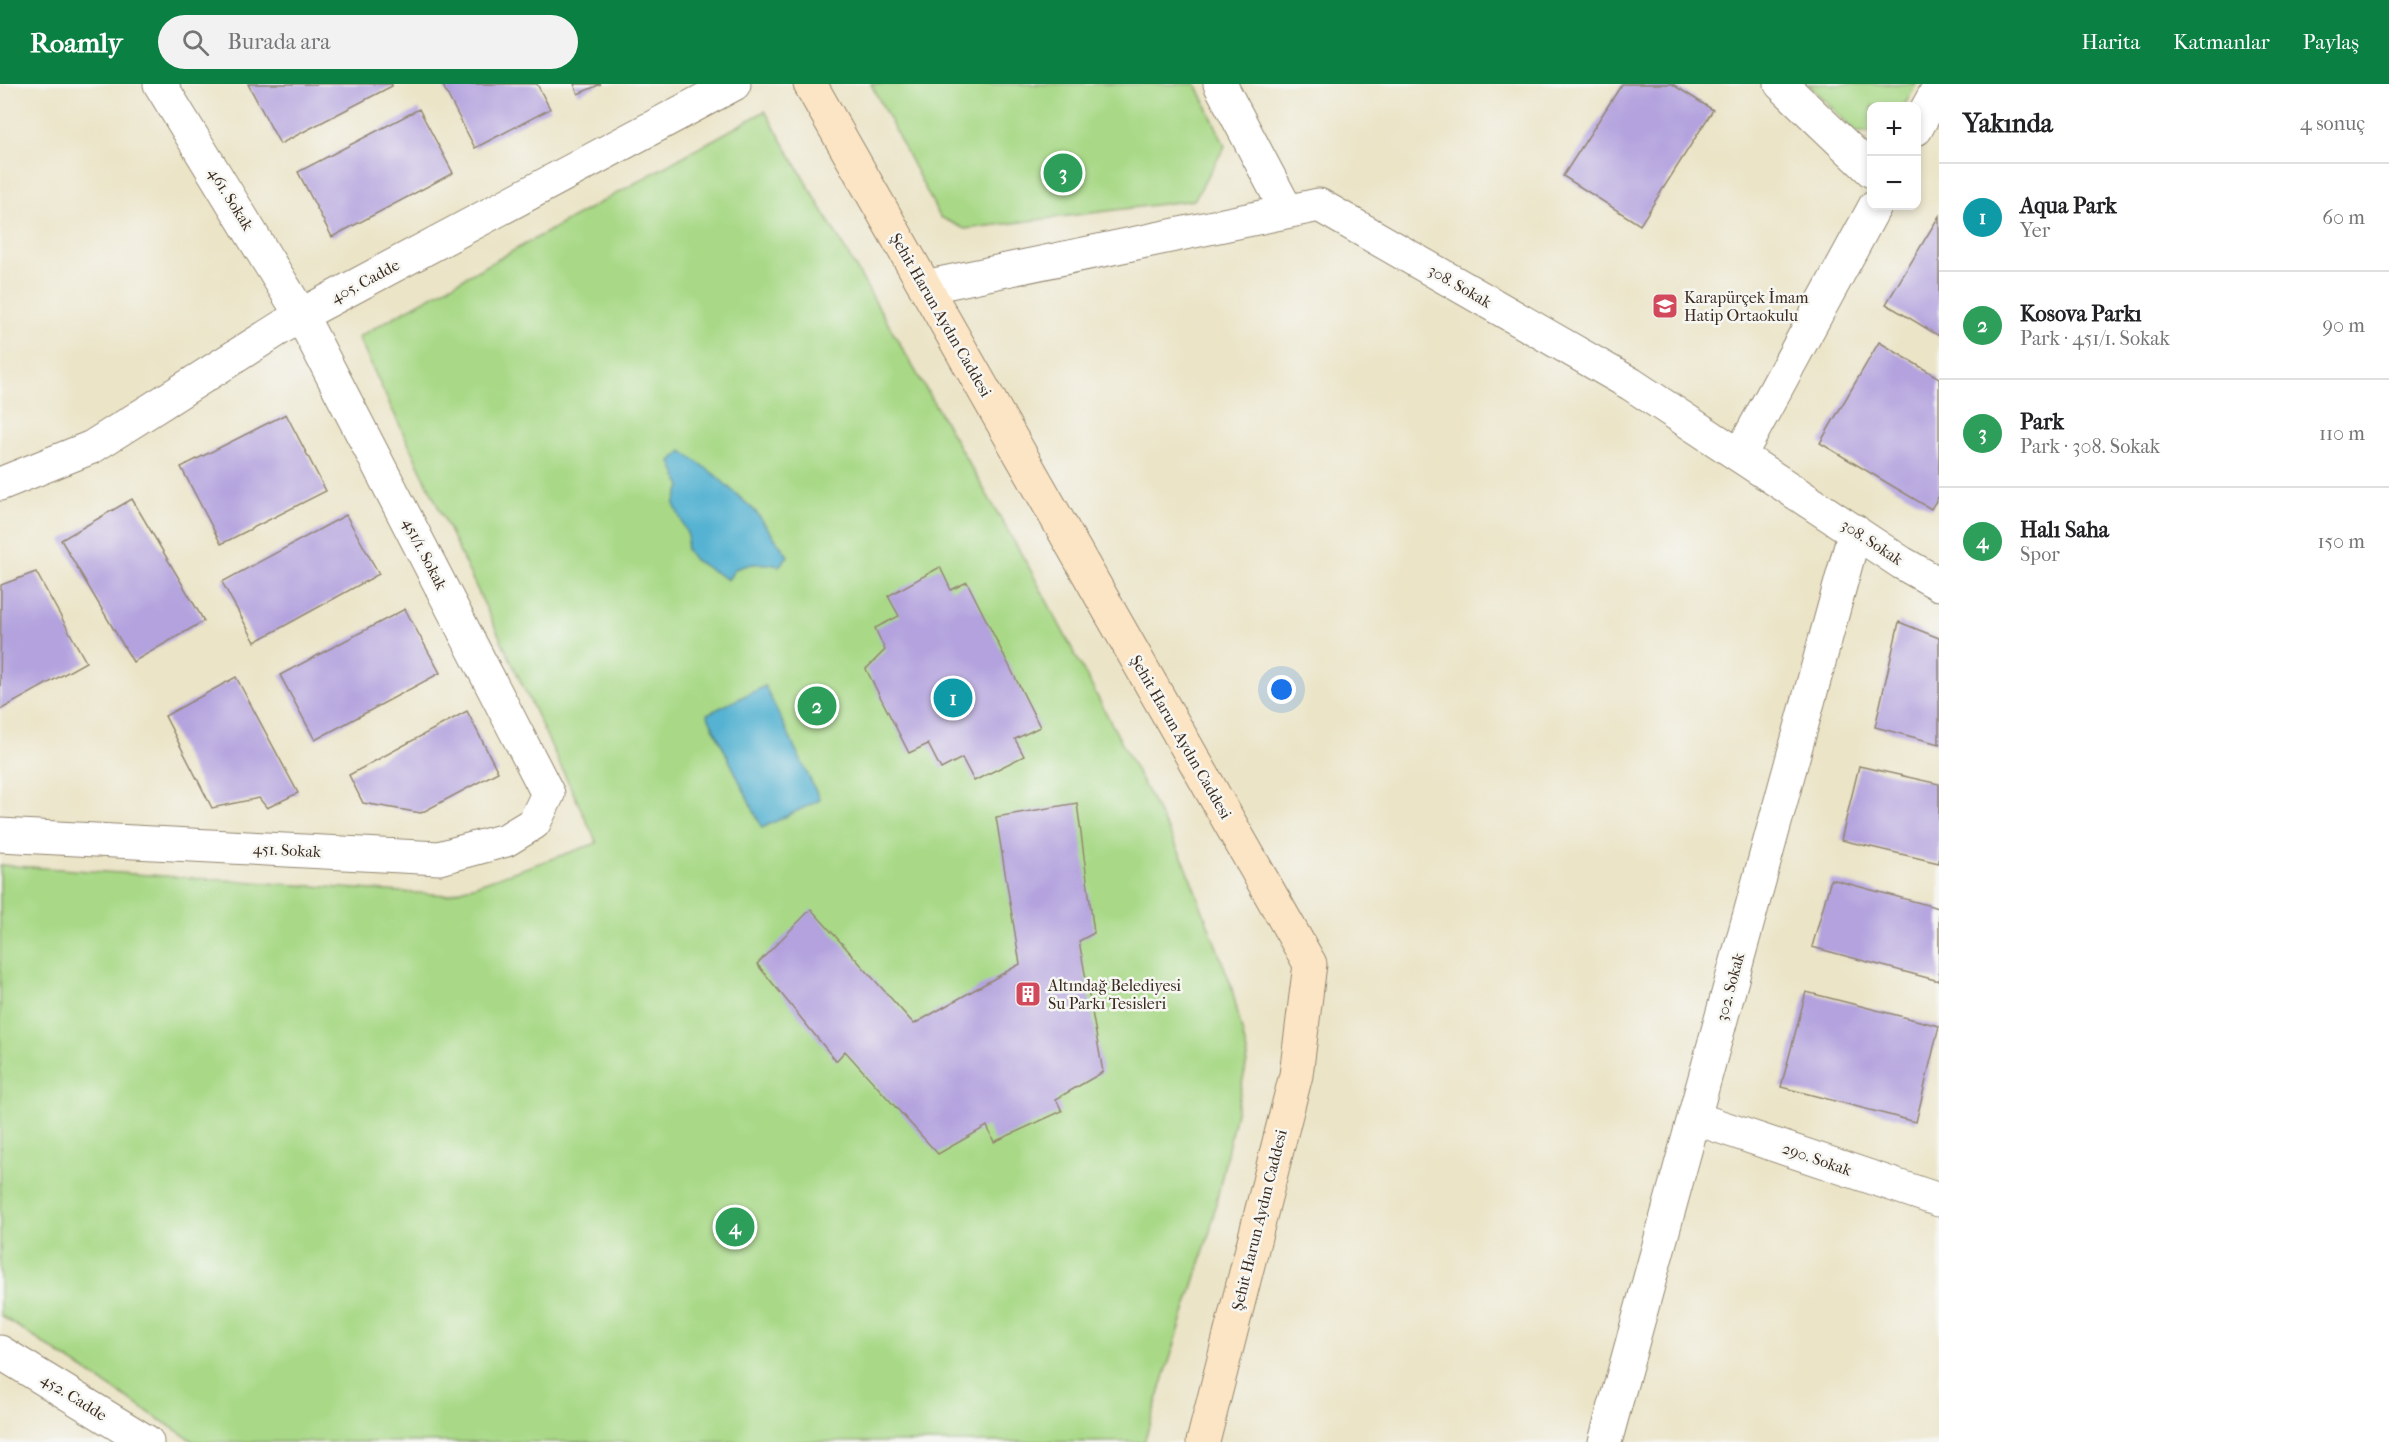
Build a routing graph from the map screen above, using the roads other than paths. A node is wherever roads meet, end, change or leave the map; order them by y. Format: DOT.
graph roads {
  1 [pos="160,84"];
  2 [pos="734,84"];
  3 [pos="810,84"];
  4 [pos="1220,84"];
  5 [pos="1781,84"];
  6 [pos="1939,87"];
  7 [pos="1921,121"];
  8 [pos="1867,166"];
  9 [pos="1873,210"];
  10 [pos="1287,211"];
  11 [pos="925,287"];
  12 [pos="302,315"];
  13 [pos="1740,455"];
  14 [pos="0,484"];
  15 [pos="1855,531"];
  16 [pos="1939,584"];
  17 [pos="548,794"];
  18 [pos="0,835"];
  19 [pos="1695,1118"];
  20 [pos="1939,1200"];
  21 [pos="0,1352"];
  22 [pos="147,1442"];
  23 [pos="1203,1442"];
  24 [pos="1605,1442"];
  1 -- 12 [label="street, 461. Sokak"];
  2 -- 12 [label="street, 405. Cadde"];
  3 -- 11 [label="main road, Şehit Harun Aydın Caddesi"];
  4 -- 10 [label="street"];
  5 -- 8 [label="street"];
  6 -- 7 [label="street"];
  9 -- 13 [label="street"];
  10 -- 11 [label="street, 308. Sokak"];
  10 -- 13 [label="street, 308. Sokak"];
  11 -- 23 [label="main road, Şehit Harun Aydın Caddesi"];
  12 -- 14 [label="street, 405. Cadde"];
  12 -- 17 [label="street, 451/1. Sokak"];
  13 -- 15 [label="street, 308. Sokak"];
  15 -- 16 [label="street, 308. Sokak"];
  15 -- 19 [label="street, 302. Sokak"];
  17 -- 18 [label="street, 451. Sokak"];
  19 -- 20 [label="street, 290. Sokak"];
  19 -- 24 [label="street, 302. Sokak"];
  21 -- 22 [label="street, 452. Cadde"];
}
